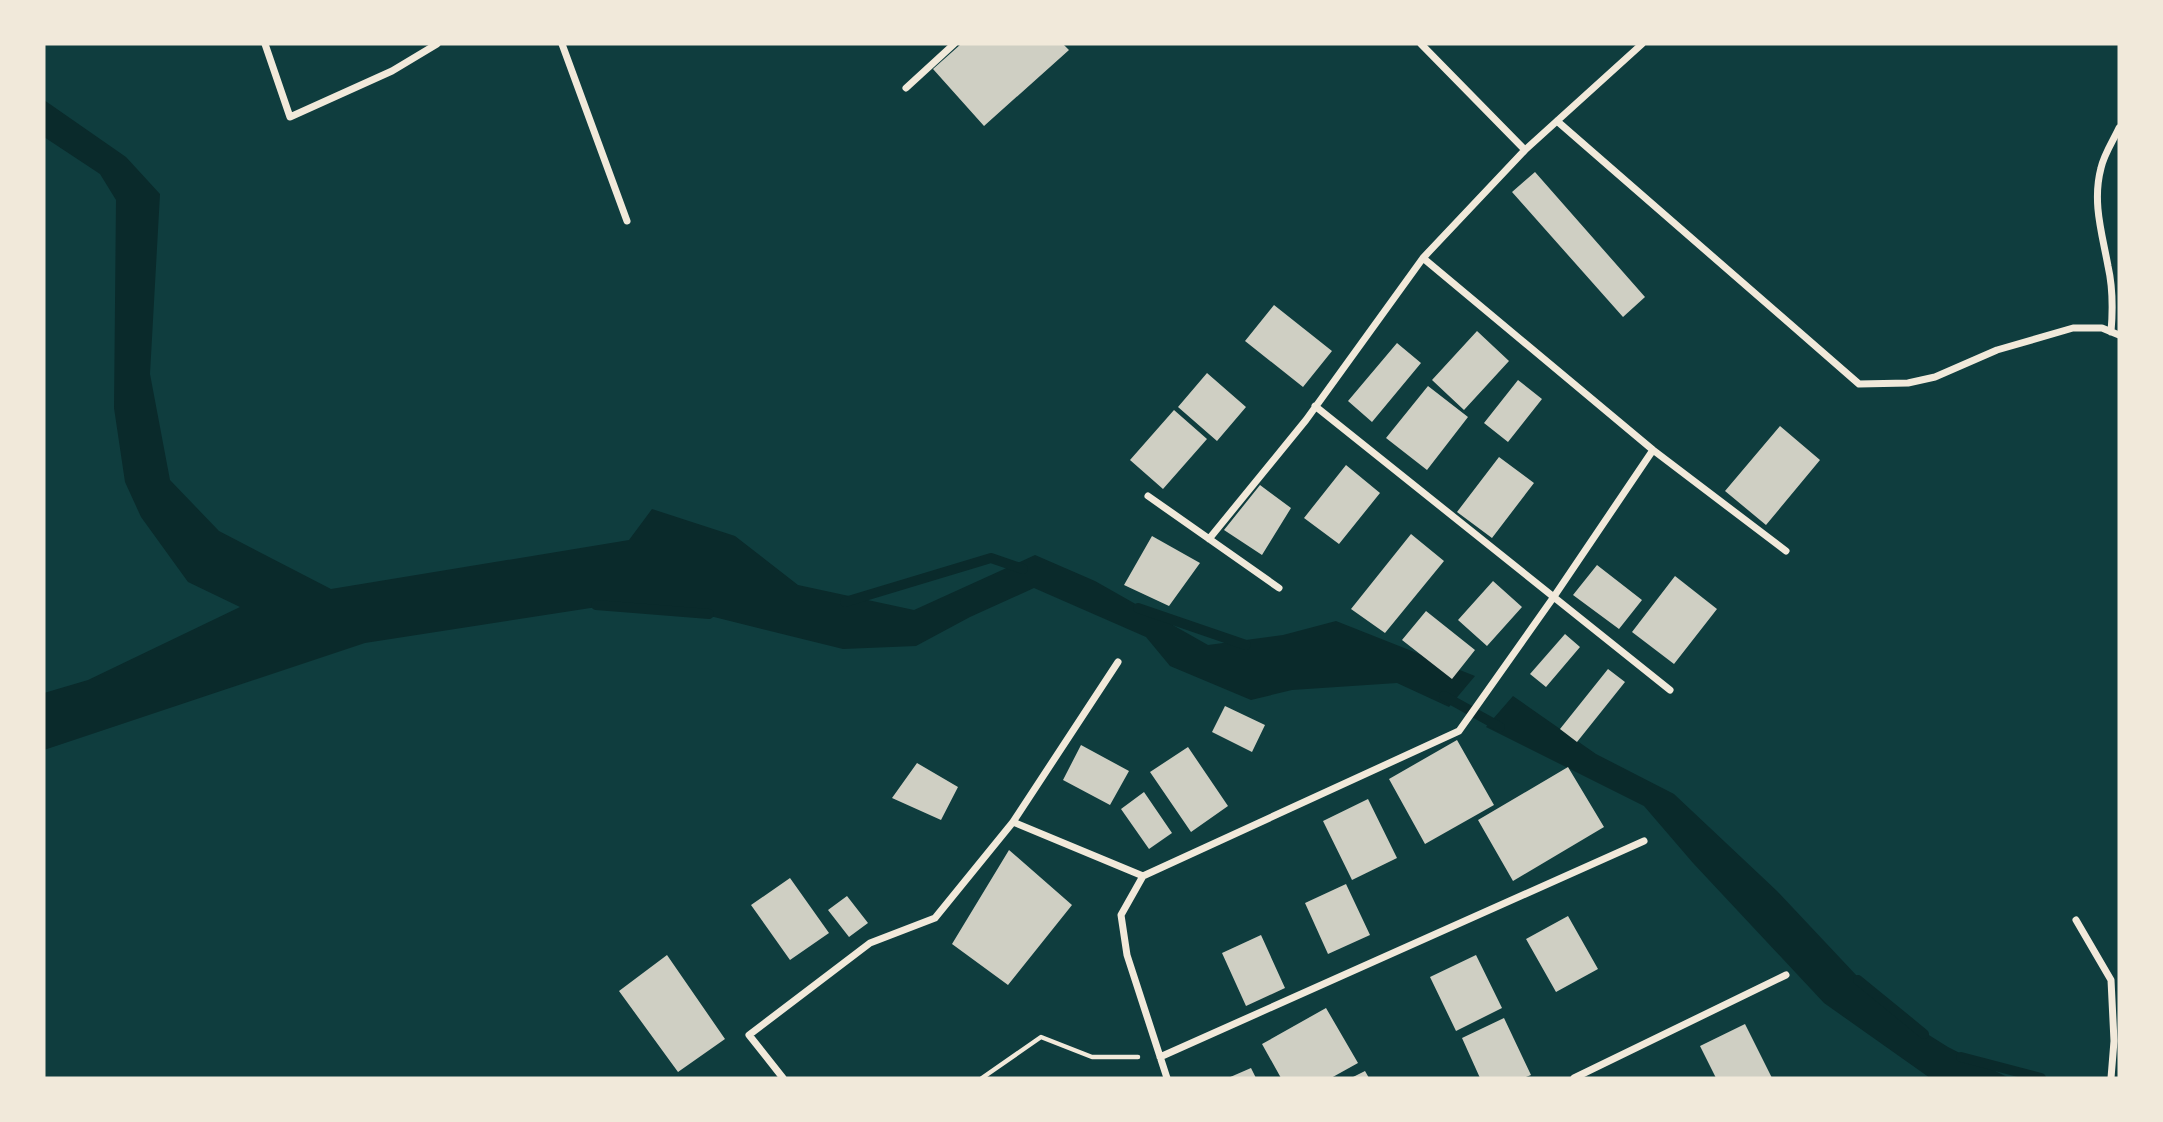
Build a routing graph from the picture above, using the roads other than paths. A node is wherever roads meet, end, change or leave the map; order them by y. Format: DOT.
graph roads {
  1 [pos="265,44"];
  2 [pos="419,44"];
  3 [pos="437,44"];
  4 [pos="562,44"];
  5 [pos="954,44"];
  6 [pos="1421,44"];
  7 [pos="1642,44"];
  8 [pos="422,52"];
  9 [pos="906,88"];
  10 [pos="1557,121"];
  11 [pos="2119,128"];
  12 [pos="1525,150"];
  13 [pos="627,221"];
  14 [pos="1423,258"];
  15 [pos="2111,332"];
  16 [pos="2119,335"];
  17 [pos="1315,406"];
  18 [pos="1653,450"];
  19 [pos="1148,496"];
  20 [pos="1209,539"];
  21 [pos="1786,551"];
  22 [pos="1279,588"];
  23 [pos="1553,598"];
  24 [pos="1118,663"];
  25 [pos="1670,690"];
  26 [pos="1013,822"];
  27 [pos="1643,841"];
  28 [pos="1143,876"];
  29 [pos="2076,920"];
  30 [pos="1786,975"];
  31 [pos="1160,1057"];
  32 [pos="2111,1077"];
  33 [pos="783,1078"];
  34 [pos="1167,1078"];
  35 [pos="1574,1078"];
  1 -- 8 [label="street"];
  2 -- 8 [label="street"];
  3 -- 8 [label="street"];
  4 -- 13 [label="street"];
  5 -- 9 [label="street"];
  6 -- 12 [label="street"];
  7 -- 10 [label="street"];
  10 -- 12 [label="street"];
  10 -- 15 [label="street"];
  11 -- 15 [label="street"];
  12 -- 14 [label="street"];
  14 -- 17 [label="street"];
  14 -- 18 [label="street"];
  15 -- 16 [label="street"];
  17 -- 20 [label="street"];
  17 -- 23 [label="street"];
  18 -- 21 [label="street"];
  18 -- 23 [label="street"];
  19 -- 20 [label="street"];
  20 -- 22 [label="street"];
  23 -- 25 [label="street"];
  23 -- 28 [label="street"];
  24 -- 26 [label="street"];
  26 -- 28 [label="street"];
  26 -- 33 [label="street"];
  27 -- 31 [label="street"];
  28 -- 31 [label="street"];
  29 -- 32 [label="street"];
  30 -- 35 [label="street"];
  31 -- 34 [label="street"];
}
